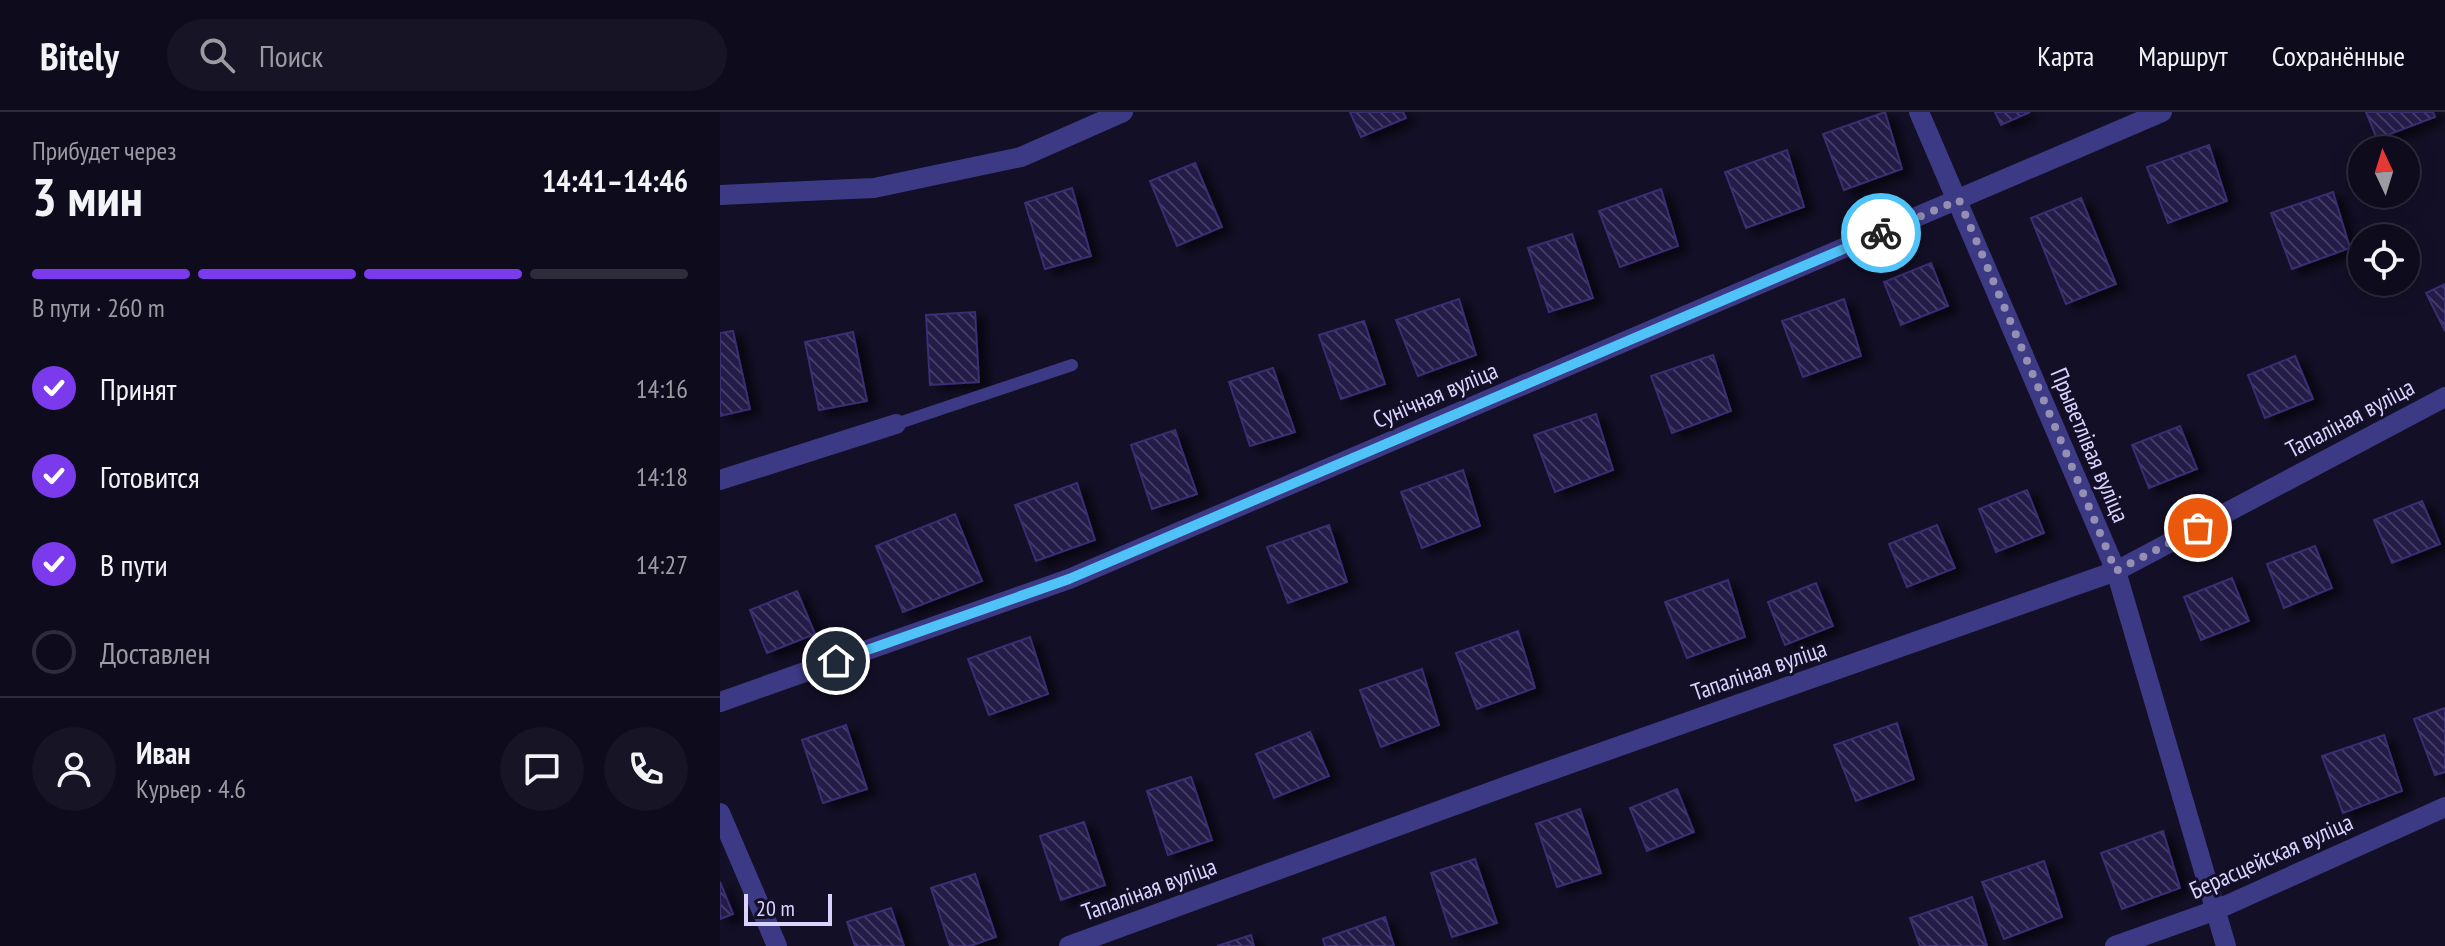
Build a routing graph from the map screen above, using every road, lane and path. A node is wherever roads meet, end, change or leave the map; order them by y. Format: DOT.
graph roads {
  1 [pos="1123,112"];
  2 [pos="1919,112"];
  3 [pos="2162,112"];
  4 [pos="720,195"];
  5 [pos="1959,200"];
  6 [pos="1072,365"];
  7 [pos="2445,397"];
  8 [pos="896,424"];
  9 [pos="720,480"];
  10 [pos="2116,571"];
  11 [pos="720,702"];
  12 [pos="2445,807"];
  13 [pos="720,813"];
  14 [pos="2216,910"];
  15 [pos="777,946"];
  16 [pos="1069,946"];
  17 [pos="2115,946"];
  18 [pos="2226,946"];
  1 -- 4 [label="street"];
  2 -- 5 [label="street, Прыветлівая вуліца"];
  3 -- 5 [label="street, Сунічная вуліца"];
  5 -- 10 [label="street, Прыветлівая вуліца"];
  5 -- 11 [label="street, Сунічная вуліца"];
  6 -- 8 [label="lane"];
  7 -- 10 [label="street, Тапаліная вуліца"];
  8 -- 9 [label="street"];
  10 -- 14 [label="street, Прыветлівая вуліца"];
  10 -- 16 [label="street, Тапаліная вуліца"];
  12 -- 14 [label="street, Берасцейская вуліца"];
  13 -- 15 [label="street"];
  14 -- 17 [label="street, Берасцейская вуліца"];
  14 -- 18 [label="street, Прыветлівая вуліца"];
}
